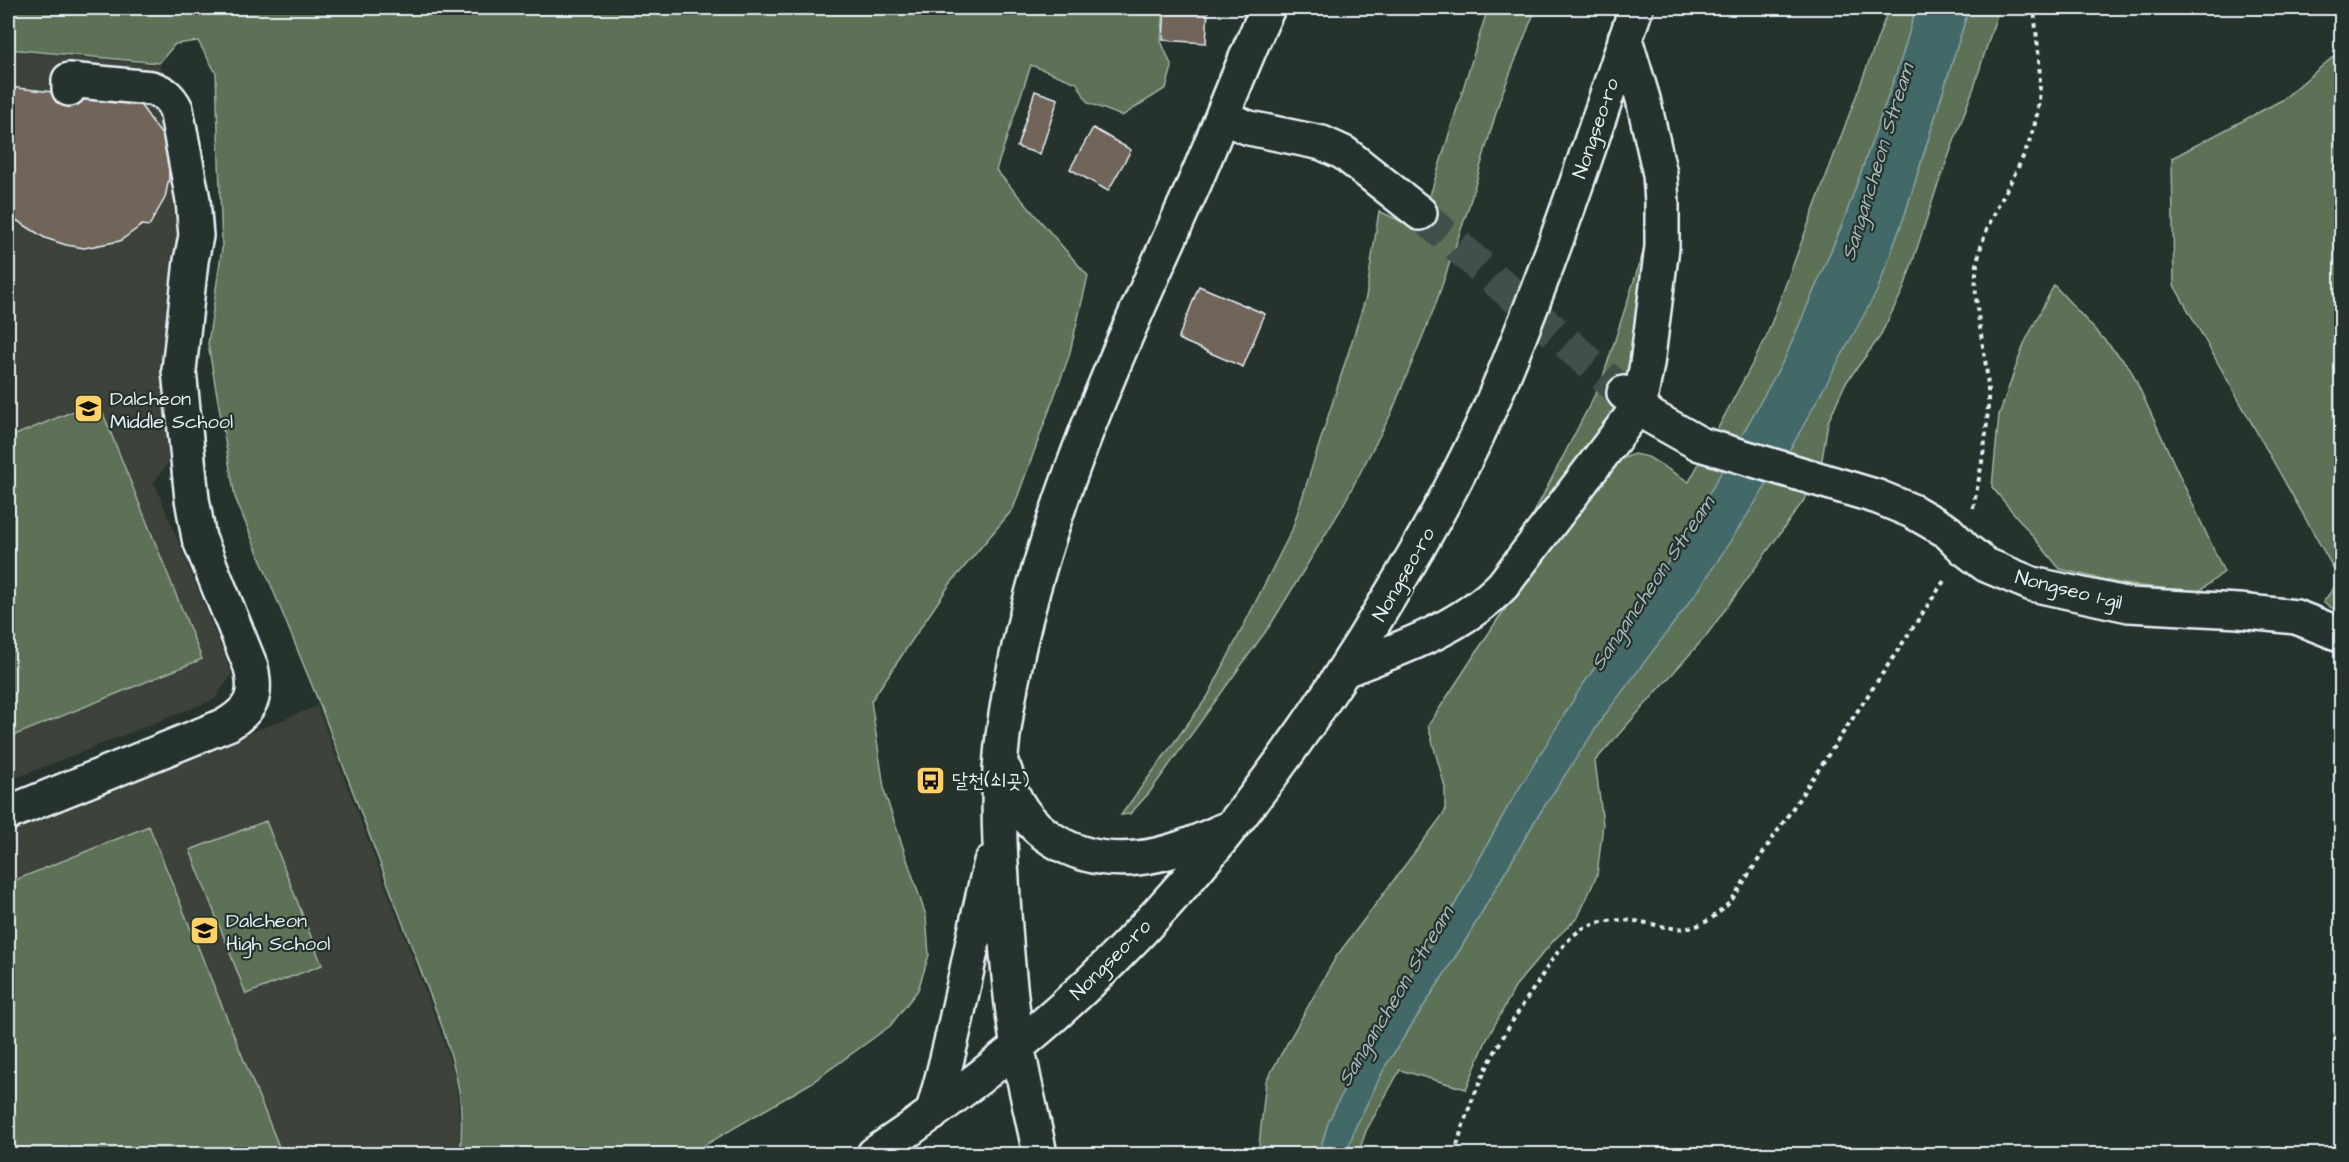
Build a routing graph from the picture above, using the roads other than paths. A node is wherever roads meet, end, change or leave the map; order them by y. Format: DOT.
graph roads {
  1 [pos="1268,8"];
  2 [pos="1636,8"];
  3 [pos="1625,39"];
  4 [pos="69,89"];
  5 [pos="1222,117"];
  6 [pos="1420,213"];
  7 [pos="1631,399"];
  8 [pos="2342,635"];
  9 [pos="1347,669"];
  10 [pos="1002,760"];
  11 [pos="8,813"];
  12 [pos="1234,825"];
  13 [pos="999,828"];
  14 [pos="1018,1047"];
  15 [pos="932,1114"];
  16 [pos="874,1155"];
  17 [pos="1040,1155"];
  1 -- 5 [label="street"];
  2 -- 3 [label="street, Nongseo-ro"];
  3 -- 7 [label="street"];
  3 -- 9 [label="street, Nongseo-ro"];
  4 -- 11 [label="street"];
  5 -- 6 [label="street"];
  5 -- 10 [label="street"];
  7 -- 8 [label="street, Nongseo 1-gil"];
  7 -- 9 [label="street"];
  9 -- 12 [label="street, Nongseo-ro"];
  10 -- 12 [label="street"];
  10 -- 13 [label="street"];
  12 -- 14 [label="street, Nongseo-ro"];
  13 -- 14 [label="street"];
  13 -- 15 [label="street"];
  14 -- 15 [label="street, Nongseo-ro"];
  14 -- 17 [label="street"];
  15 -- 16 [label="street, Nongseo-ro"];
}
